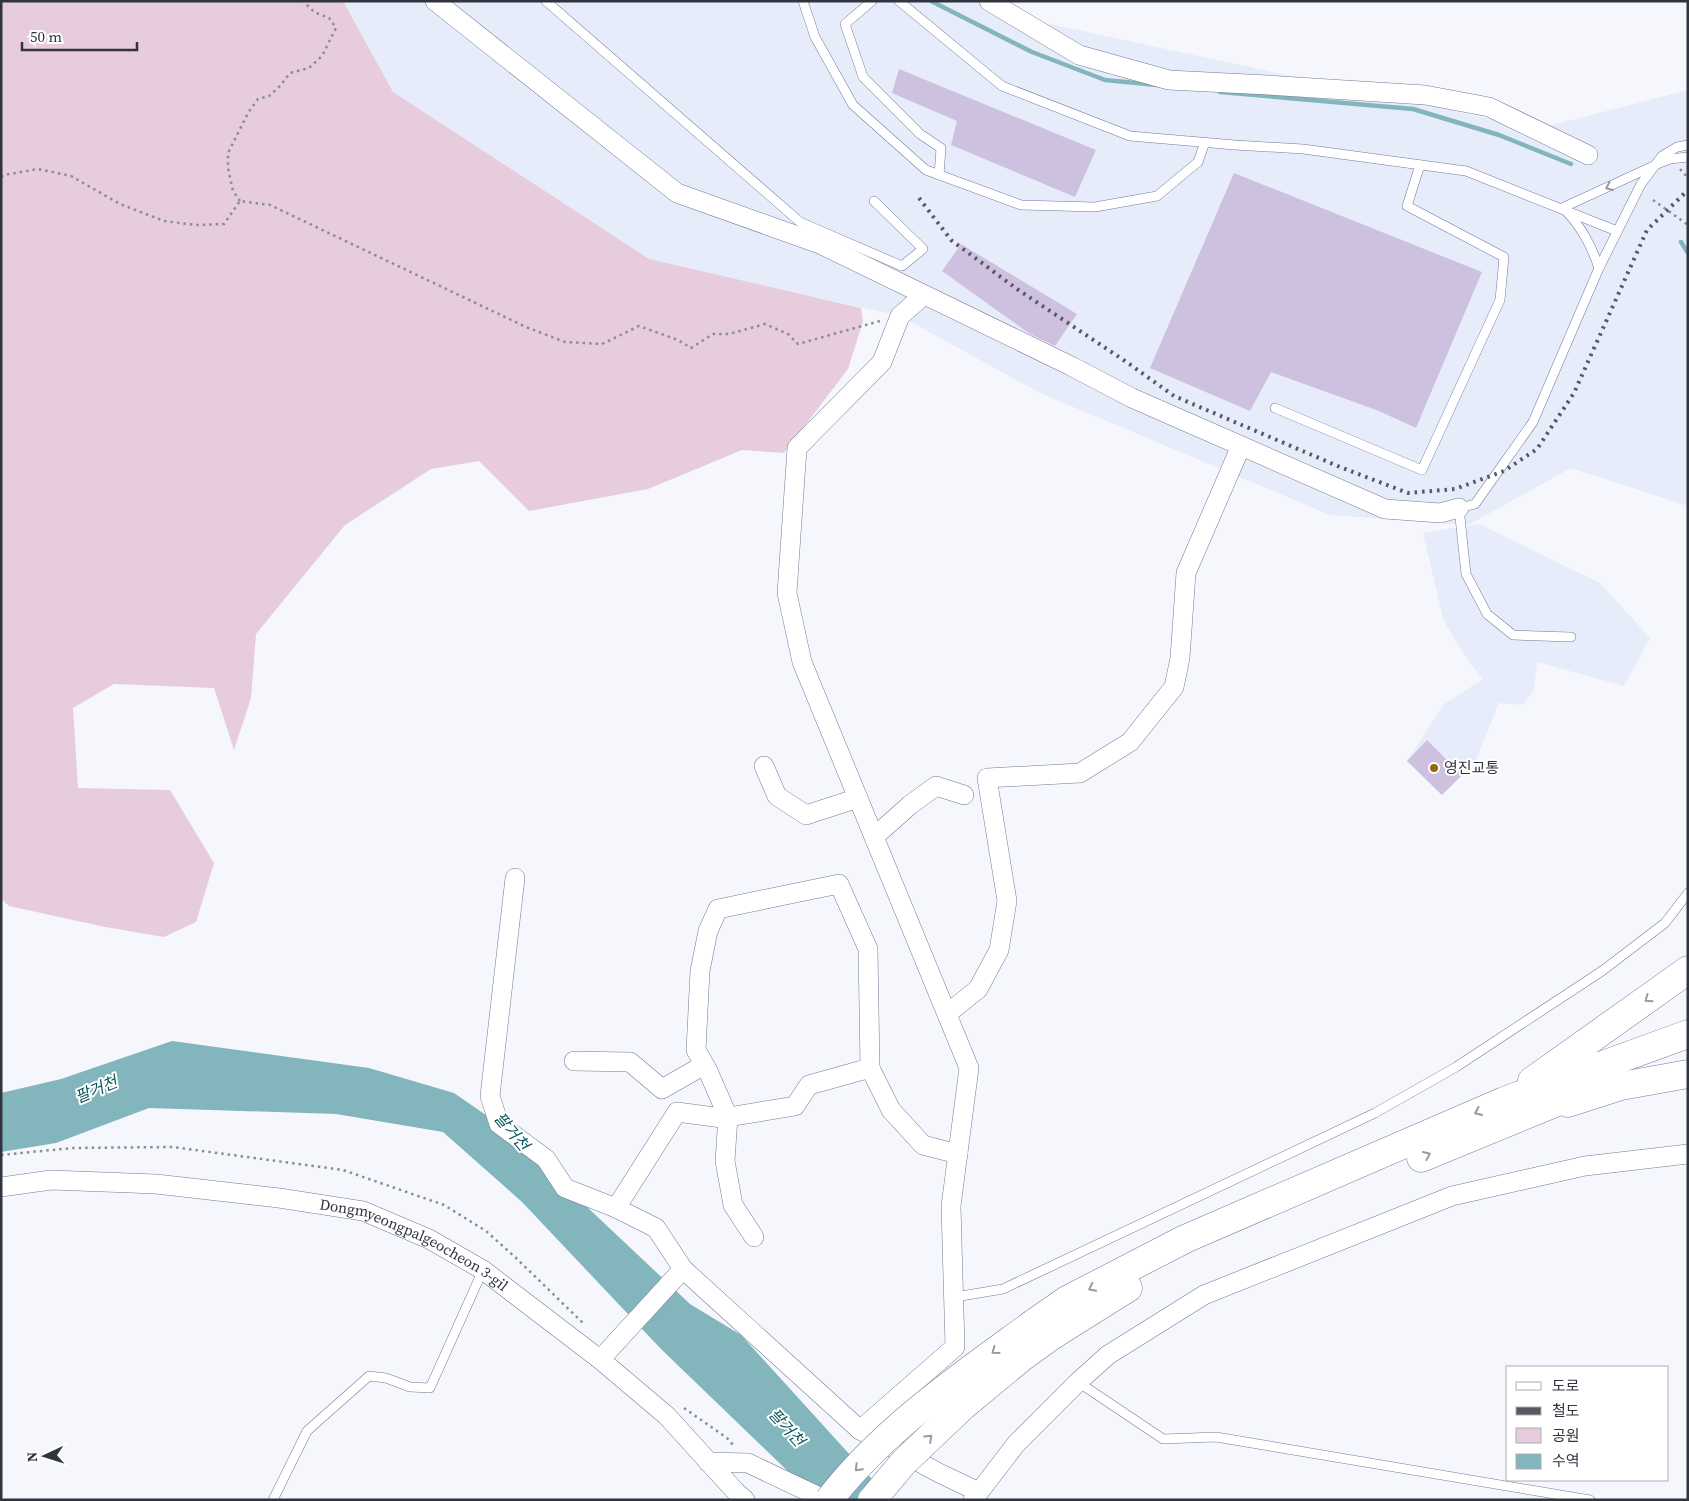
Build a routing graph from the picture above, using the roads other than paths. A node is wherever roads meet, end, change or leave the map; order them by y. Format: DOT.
graph roads {
  1 [pos="436,1"];
  2 [pos="546,1"];
  3 [pos="803,1"];
  4 [pos="872,1"];
  5 [pos="899,1"];
  6 [pos="990,1"];
  7 [pos="1205,142"];
  8 [pos="1688,145"];
  9 [pos="1588,155"];
  10 [pos="1688,157"];
  11 [pos="1420,165"];
  12 [pos="1654,167"];
  13 [pos="939,175"];
  14 [pos="874,201"];
  15 [pos="1562,208"];
  16 [pos="1617,231"];
  17 [pos="1598,268"];
  18 [pos="924,295"];
  19 [pos="1276,408"];
  20 [pos="1241,446"];
  21 [pos="1459,508"];
  22 [pos="1571,638"];
  23 [pos="764,766"];
  24 [pos="964,795"];
  25 [pos="858,798"];
  26 [pos="874,837"];
  27 [pos="515,878"];
  28 [pos="1688,893"];
  29 [pos="1688,970"];
  30 [pos="947,1014"];
  31 [pos="1688,1034"];
  32 [pos="1688,1048"];
  33 [pos="574,1061"];
  34 [pos="704,1065"];
  35 [pos="870,1068"];
  36 [pos="1688,1074"];
  37 [pos="1502,1113"];
  38 [pos="728,1117"];
  39 [pos="958,1154"];
  40 [pos="1688,1154"];
  41 [pos="1,1187"];
  42 [pos="616,1208"];
  43 [pos="754,1237"];
  44 [pos="683,1268"];
  45 [pos="483,1270"];
  46 [pos="954,1297"];
  47 [pos="1044,1329"];
  48 [pos="609,1351"];
  49 [pos="1078,1382"];
  50 [pos="860,1430"];
  51 [pos="708,1462"];
  52 [pos="976,1496"];
  53 [pos="740,1498"];
  54 [pos="274,1500"];
  55 [pos="828,1500"];
  56 [pos="872,1500"];
  57 [pos="1590,1500"];
  1 -- 18 [label="street"];
  2 -- 14 [label="lane"];
  3 -- 13 [label="lane"];
  4 -- 13 [label="lane"];
  5 -- 7 [label="lane"];
  6 -- 9 [label="street"];
  7 -- 11 [label="lane"];
  7 -- 13 [label="lane"];
  8 -- 12 [label="lane"];
  10 -- 12 [label="lane"];
  11 -- 15 [label="lane"];
  11 -- 19 [label="lane"];
  12 -- 15 [label="lane, one-way"];
  12 -- 16 [label="lane"];
  15 -- 16 [label="lane"];
  15 -- 17 [label="lane"];
  16 -- 17 [label="lane"];
  17 -- 21 [label="lane"];
  18 -- 20 [label="street"];
  18 -- 25 [label="street"];
  20 -- 21 [label="street"];
  20 -- 30 [label="street"];
  21 -- 22 [label="lane"];
  23 -- 25 [label="street"];
  24 -- 26 [label="street"];
  25 -- 26 [label="street"];
  26 -- 30 [label="street"];
  27 -- 42 [label="street"];
  28 -- 46 [label="lane"];
  29 -- 37 [label="highway, one-way"];
  30 -- 39 [label="street"];
  31 -- 37 [label="highway"];
  32 -- 37 [label="highway"];
  33 -- 34 [label="street"];
  34 -- 35 [label="street"];
  34 -- 38 [label="street"];
  35 -- 38 [label="street"];
  35 -- 39 [label="street"];
  36 -- 37 [label="highway"];
  37 -- 47 [label="highway"];
  38 -- 42 [label="street"];
  38 -- 43 [label="street"];
  39 -- 46 [label="street"];
  40 -- 49 [label="street"];
  41 -- 45 [label="street, Dongmyeongpalgeocheon 3-gil"];
  42 -- 44 [label="street"];
  44 -- 48 [label="street"];
  44 -- 50 [label="street"];
  45 -- 48 [label="street, Dongmyeongpalgeocheon 3-gil"];
  45 -- 54 [label="lane"];
  46 -- 50 [label="street"];
  47 -- 55 [label="highway, one-way, bridge"];
  56 -- 47 [label="highway, one-way, bridge"];
  48 -- 51 [label="street, Dongmyeongpalgeocheon 3-gil"];
  49 -- 52 [label="street"];
  49 -- 57 [label="lane"];
  50 -- 52 [label="street"];
  51 -- 53 [label="street, Dongmyeongpalgeocheon 3-gil"];
  51 -- 55 [label="street"];
}
